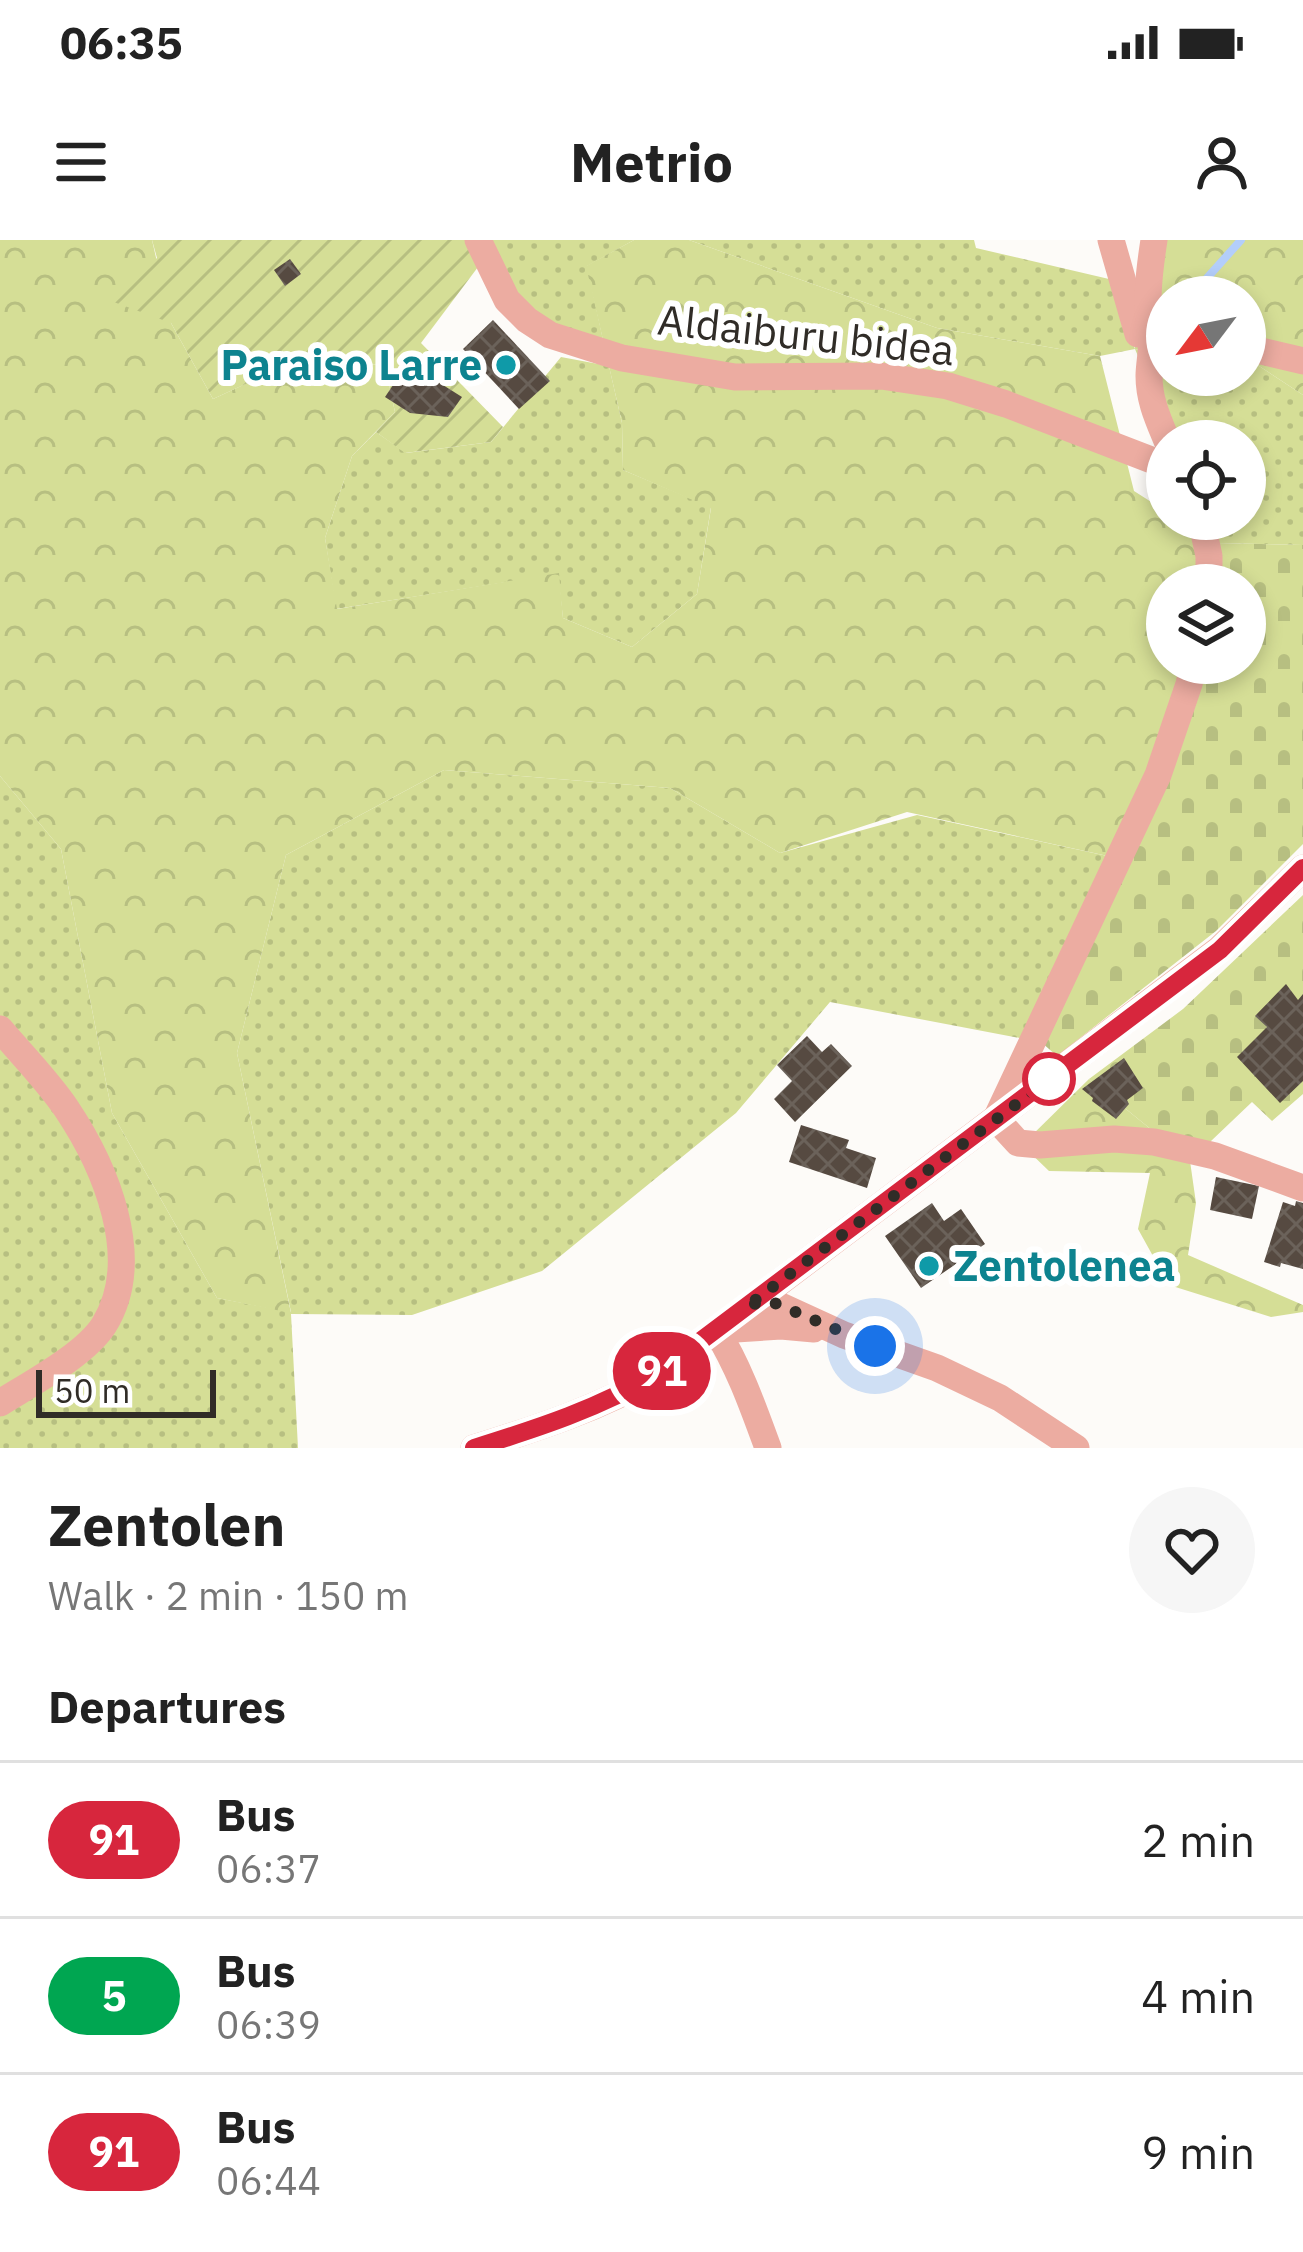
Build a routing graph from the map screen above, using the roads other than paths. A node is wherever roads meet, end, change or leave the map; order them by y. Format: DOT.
graph roads {
  1 [pos="478,240"];
  2 [pos="1112,240"];
  3 [pos="1154,240"];
  4 [pos="1149,276"];
  5 [pos="1146,335"];
  6 [pos="1266,352"];
  7 [pos="1303,361"];
  8 [pos="1146,458"];
  9 [pos="1189,684"];
  10 [pos="1303,868"];
  11 [pos="0,1029"];
  12 [pos="997,1119"];
  13 [pos="1303,1187"];
  14 [pos="746,1307"];
  15 [pos="716,1330"];
  16 [pos="844,1335"];
  17 [pos="0,1402"];
  18 [pos="474,1448"];
  19 [pos="768,1448"];
  20 [pos="1076,1448"];
  1 -- 8 [label="street, Aldaiburu bidea"];
  2 -- 5 [label="street"];
  3 -- 4 [label="street"];
  6 -- 7 [label="street"];
  9 -- 12 [label="street"];
  10 -- 12 [label="street"];
  11 -- 17 [label="street"];
  12 -- 13 [label="street"];
  12 -- 14 [label="street"];
  14 -- 15 [label="street"];
  14 -- 16 [label="street"];
  15 -- 16 [label="street"];
  15 -- 18 [label="street"];
  15 -- 19 [label="street"];
  16 -- 20 [label="street"];
}
